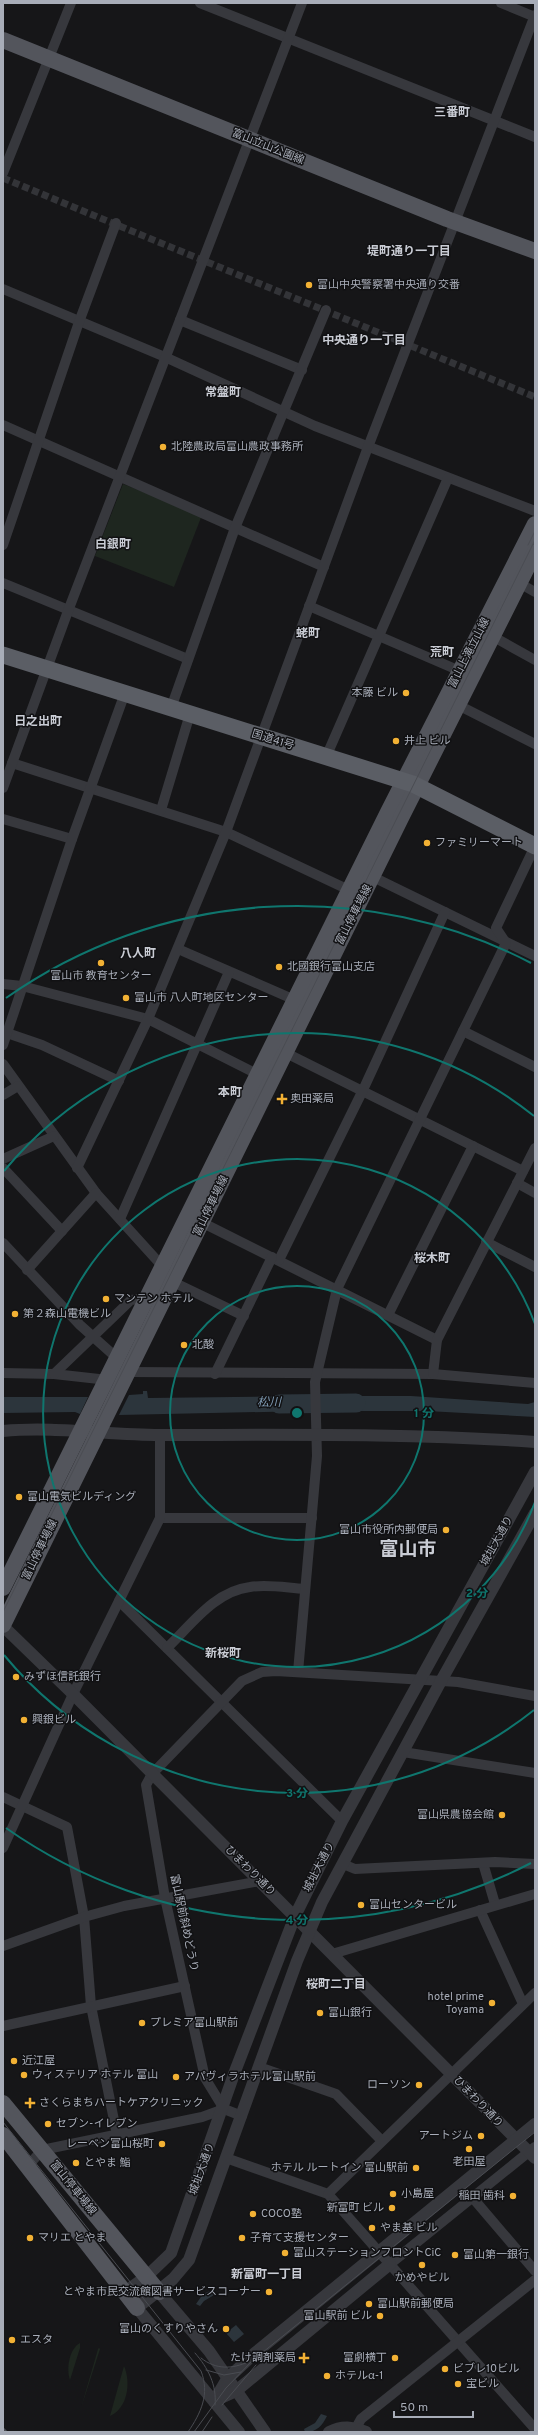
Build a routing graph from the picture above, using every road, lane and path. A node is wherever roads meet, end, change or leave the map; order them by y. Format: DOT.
graph roads {
  1 [pos="71,3"];
  2 [pos="200,3"];
  3 [pos="302,3"];
  4 [pos="501,3"];
  5 [pos="535,16"];
  6 [pos="288,39"];
  7 [pos="3,40"];
  8 [pos="50,59"];
  9 [pos="494,120"];
  10 [pos="535,137"];
  11 [pos="249,139"];
  12 [pos="3,173"];
  13 [pos="454,222"];
  14 [pos="116,223"];
  15 [pos="535,251"];
  16 [pos="3,289"];
  17 [pos="326,310"];
  18 [pos="180,320"];
  19 [pos="79,322"];
  20 [pos="165,357"];
  21 [pos="302,370"];
  22 [pos="284,411"];
  23 [pos="3,425"];
  24 [pos="40,442"];
  25 [pos="368,447"];
  26 [pos="120,477"];
  27 [pos="448,478"];
  28 [pos="535,511"];
  29 [pos="535,524"];
  30 [pos="235,528"];
  31 [pos="3,545"];
  32 [pos="535,552"];
  33 [pos="324,567"];
  34 [pos="3,583"];
  35 [pos="519,583"];
  36 [pos="535,592"];
  37 [pos="309,606"];
  38 [pos="68,611"];
  39 [pos="380,636"];
  40 [pos="492,636"];
  41 [pos="3,655"];
  42 [pos="188,659"];
  43 [pos="535,660"];
  44 [pos="47,670"];
  45 [pos="460,671"];
  46 [pos="125,693"];
  47 [pos="458,705"];
  48 [pos="171,708"];
  49 [pos="190,714"];
  50 [pos="262,737"];
  51 [pos="535,744"];
  52 [pos="326,757"];
  53 [pos="12,763"];
  54 [pos="410,784"];
  55 [pos="92,787"];
  56 [pos="3,788"];
  57 [pos="161,810"];
  58 [pos="3,819"];
  59 [pos="226,832"];
  60 [pos="72,839"];
  61 [pos="535,846"];
  62 [pos="373,877"];
  63 [pos="349,890"];
  64 [pos="446,912"];
  65 [pos="506,943"];
  66 [pos="178,949"];
  67 [pos="535,956"];
  68 [pos="229,972"];
  69 [pos="3,984"];
  70 [pos="22,986"];
  71 [pos="295,1000"];
  72 [pos="148,1019"];
  73 [pos="463,1031"];
  74 [pos="7,1033"];
  75 [pos="198,1044"];
  76 [pos="3,1045"];
  77 [pos="286,1053"];
  78 [pos="3,1064"];
  79 [pos="535,1067"];
  80 [pos="259,1075"];
  81 [pos="119,1081"];
  82 [pos="18,1086"];
  83 [pos="363,1090"];
  84 [pos="3,1095"];
  85 [pos="421,1119"];
  86 [pos="54,1136"];
  87 [pos="473,1146"];
  88 [pos="535,1148"];
  89 [pos="3,1159"];
  90 [pos="3,1168"];
  91 [pos="77,1168"];
  92 [pos="523,1171"];
  93 [pos="517,1184"];
  94 [pos="96,1193"];
  95 [pos="535,1193"];
  96 [pos="120,1219"];
  97 [pos="203,1223"];
  98 [pos="62,1231"];
  99 [pos="486,1242"];
  100 [pos="3,1243"];
  101 [pos="276,1259"];
  102 [pos="163,1267"];
  103 [pos="535,1267"];
  104 [pos="27,1270"];
  105 [pos="173,1282"];
  106 [pos="337,1289"];
  107 [pos="148,1298"];
  108 [pos="388,1315"];
  109 [pos="244,1316"];
  110 [pos="92,1337"];
  111 [pos="437,1340"];
  112 [pos="118,1360"];
  113 [pos="128,1372"];
  114 [pos="3,1373"];
  115 [pos="317,1373"];
  116 [pos="54,1374"];
  117 [pos="215,1374"];
  118 [pos="433,1374"];
  119 [pos="535,1383"];
  120 [pos="105,1386"];
  121 [pos="317,1428"];
  122 [pos="3,1431"];
  123 [pos="81,1432"];
  124 [pos="98,1433"];
  125 [pos="160,1435"];
  126 [pos="535,1442"];
  127 [pos="535,1472"];
  128 [pos="535,1513"];
  129 [pos="160,1518"];
  130 [pos="312,1518"];
  131 [pos="3,1588"];
  132 [pos="305,1589"];
  133 [pos="120,1601"];
  134 [pos="3,1626"];
  135 [pos="167,1648"];
  136 [pos="298,1672"];
  137 [pos="422,1680"];
  138 [pos="441,1681"];
  139 [pos="73,1694"];
  140 [pos="535,1696"];
  141 [pos="222,1702"];
  142 [pos="403,1752"];
  143 [pos="535,1773"];
  144 [pos="152,1774"];
  145 [pos="3,1797"];
  146 [pos="22,1806"];
  147 [pos="342,1821"];
  148 [pos="3,1848"];
  149 [pos="482,1863"];
  150 [pos="343,1864"];
  151 [pos="535,1864"];
  152 [pos="260,1881"];
  153 [pos="535,1894"];
  154 [pos="165,1898"];
  155 [pos="494,1904"];
  156 [pos="480,1910"];
  157 [pos="295,1916"];
  158 [pos="84,1917"];
  159 [pos="309,1931"];
  160 [pos="3,1946"];
  161 [pos="332,1954"];
  162 [pos="185,1986"];
  163 [pos="535,1993"];
  164 [pos="523,2004"];
  165 [pos="91,2006"];
  166 [pos="3,2026"];
  167 [pos="259,2068"];
  168 [pos="452,2075"];
  169 [pos="3,2103"];
  170 [pos="224,2109"];
  171 [pos="242,2116"];
  172 [pos="535,2124"];
  173 [pos="3,2135"];
  174 [pos="117,2135"];
  175 [pos="516,2139"];
  176 [pos="382,2141"];
  177 [pos="42,2150"];
  178 [pos="533,2152"];
  179 [pos="226,2158"];
  180 [pos="28,2166"];
  181 [pos="328,2194"];
  182 [pos="472,2197"];
  183 [pos="378,2252"];
  184 [pos="390,2264"];
  185 [pos="535,2271"];
  186 [pos="146,2277"];
  187 [pos="535,2280"];
  188 [pos="125,2292"];
  189 [pos="158,2292"];
  190 [pos="137,2308"];
  191 [pos="458,2343"];
  192 [pos="227,2379"];
  193 [pos="236,2391"];
  194 [pos="214,2401"];
  195 [pos="535,2429"];
  196 [pos="361,2430"];
  197 [pos="239,2432"];
  198 [pos="265,2432"];
  199 [pos="329,2432"];
  1 -- 8 [label="street"];
  2 -- 6 [label="street"];
  3 -- 6 [label="street"];
  4 -- 5 [label="street"];
  5 -- 9 [label="street"];
  6 -- 9 [label="street"];
  6 -- 11 [label="street"];
  7 -- 8 [label="main road, 富山立山公園線"];
  8 -- 11 [label="main road, 富山立山公園線"];
  8 -- 12 [label="street"];
  9 -- 10 [label="street"];
  9 -- 13 [label="street"];
  11 -- 13 [label="main road, 富山立山公園線"];
  11 -- 18 [label="street"];
  13 -- 15 [label="main road, 富山立山公園線"];
  13 -- 25 [label="street"];
  14 -- 19 [label="street"];
  16 -- 19 [label="street"];
  17 -- 21 [label="street"];
  18 -- 20 [label="street"];
  18 -- 21 [label="street"];
  19 -- 20 [label="street"];
  19 -- 24 [label="street"];
  20 -- 22 [label="street"];
  20 -- 26 [label="street"];
  21 -- 22 [label="street"];
  22 -- 25 [label="street"];
  22 -- 30 [label="street"];
  23 -- 24 [label="street"];
  24 -- 26 [label="street"];
  24 -- 31 [label="street"];
  25 -- 27 [label="street"];
  25 -- 33 [label="street"];
  26 -- 30 [label="street"];
  26 -- 38 [label="street"];
  27 -- 28 [label="street"];
  27 -- 39 [label="street"];
  29 -- 45 [label="main road, 富山上滝立山線"];
  30 -- 33 [label="street"];
  30 -- 42 [label="street"];
  32 -- 35 [label="main road, 富山上滝立山線"];
  33 -- 37 [label="street"];
  34 -- 38 [label="street"];
  35 -- 36 [label="street"];
  35 -- 40 [label="main road, 富山上滝立山線"];
  37 -- 39 [label="street"];
  37 -- 50 [label="street"];
  38 -- 42 [label="street"];
  38 -- 44 [label="street"];
  39 -- 45 [label="street"];
  39 -- 52 [label="street"];
  40 -- 43 [label="street"];
  40 -- 47 [label="main road, 富山上滝立山線"];
  41 -- 44 [label="highway, 国道41号"];
  42 -- 48 [label="street"];
  44 -- 46 [label="highway, 国道41号"];
  44 -- 53 [label="street"];
  45 -- 54 [label="main road, 富山上滝立山線"];
  46 -- 48 [label="highway, 国道41号"];
  46 -- 55 [label="street"];
  47 -- 51 [label="street"];
  47 -- 54 [label="main road, 富山上滝立山線"];
  48 -- 49 [label="highway, 国道41号"];
  49 -- 50 [label="highway, 国道41号"];
  49 -- 57 [label="street"];
  50 -- 52 [label="highway, 国道41号"];
  50 -- 59 [label="street"];
  52 -- 54 [label="highway, 国道41号"];
  53 -- 55 [label="street"];
  53 -- 56 [label="street"];
  54 -- 61 [label="highway, 国道41号"];
  54 -- 62 [label="main road, 富山停車場線"];
  54 -- 63 [label="main road, 富山停車場線"];
  55 -- 57 [label="street"];
  55 -- 60 [label="street"];
  57 -- 59 [label="street"];
  58 -- 60 [label="street"];
  59 -- 63 [label="street"];
  59 -- 66 [label="street"];
  60 -- 70 [label="street"];
  61 -- 65 [label="street"];
  62 -- 64 [label="street"];
  62 -- 77 [label="main road, 富山停車場線"];
  63 -- 71 [label="main road, 富山停車場線"];
  64 -- 65 [label="street"];
  64 -- 83 [label="street"];
  65 -- 67 [label="street"];
  65 -- 73 [label="street"];
  66 -- 68 [label="street"];
  66 -- 72 [label="street"];
  68 -- 71 [label="street"];
  68 -- 75 [label="street"];
  69 -- 70 [label="street"];
  70 -- 72 [label="street"];
  70 -- 74 [label="street"];
  71 -- 80 [label="main road, 富山停車場線"];
  72 -- 75 [label="street"];
  72 -- 81 [label="street"];
  73 -- 79 [label="street"];
  73 -- 85 [label="street"];
  74 -- 76 [label="street"];
  74 -- 81 [label="street"];
  75 -- 80 [label="street"];
  75 -- 96 [label="street"];
  77 -- 83 [label="street"];
  77 -- 97 [label="main road, 富山停車場線"];
  78 -- 82 [label="street"];
  80 -- 102 [label="main road, 富山停車場線"];
  81 -- 91 [label="street"];
  82 -- 84 [label="street"];
  82 -- 86 [label="street"];
  83 -- 85 [label="street"];
  83 -- 101 [label="street"];
  85 -- 87 [label="street"];
  85 -- 106 [label="street"];
  86 -- 89 [label="street"];
  86 -- 91 [label="street"];
  87 -- 92 [label="street"];
  87 -- 108 [label="street"];
  88 -- 92 [label="street"];
  90 -- 98 [label="street"];
  91 -- 94 [label="street"];
  92 -- 93 [label="street"];
  93 -- 95 [label="street"];
  93 -- 99 [label="street"];
  94 -- 96 [label="street"];
  94 -- 98 [label="street"];
  96 -- 102 [label="street"];
  97 -- 101 [label="street"];
  97 -- 105 [label="main road, 富山停車場線"];
  98 -- 104 [label="street"];
  99 -- 103 [label="street"];
  99 -- 111 [label="street"];
  100 -- 104 [label="street"];
  101 -- 106 [label="street"];
  101 -- 109 [label="street"];
  102 -- 107 [label="main road, 富山停車場線"];
  104 -- 110 [label="street"];
  105 -- 109 [label="street"];
  105 -- 113 [label="main road, 富山停車場線"];
  106 -- 108 [label="street"];
  106 -- 115 [label="street"];
  107 -- 110 [label="street"];
  107 -- 112 [label="main road, 富山停車場線"];
  108 -- 111 [label="street"];
  109 -- 117 [label="street"];
  110 -- 112 [label="street"];
  110 -- 116 [label="street"];
  111 -- 118 [label="street"];
  112 -- 120 [label="main road, 富山停車場線"];
  113 -- 117 [label="street"];
  113 -- 124 [label="main road, 富山停車場線"];
  114 -- 116 [label="street"];
  115 -- 117 [label="street"];
  115 -- 118 [label="street"];
  115 -- 121 [label="street"];
  116 -- 120 [label="street"];
  118 -- 119 [label="street"];
  120 -- 123 [label="main road, 富山停車場線"];
  121 -- 125 [label="street"];
  121 -- 126 [label="street"];
  121 -- 130 [label="street"];
  122 -- 123 [label="street"];
  123 -- 124 [label="street"];
  123 -- 131 [label="main road, 富山停車場線"];
  124 -- 125 [label="street"];
  124 -- 134 [label="main road, 富山停車場線"];
  125 -- 129 [label="street"];
  127 -- 137 [label="street, 城址大通り"];
  128 -- 138 [label="street, 城址大通り"];
  129 -- 130 [label="street"];
  129 -- 133 [label="street"];
  130 -- 132 [label="street"];
  132 -- 135 [label="street"];
  132 -- 136 [label="street"];
  133 -- 135 [label="street"];
  133 -- 139 [label="street"];
  134 -- 139 [label="street, ひまわり通り"];
  135 -- 141 [label="street"];
  136 -- 137 [label="street"];
  136 -- 141 [label="street"];
  137 -- 138 [label="street"];
  137 -- 147 [label="street, 城址大通り"];
  138 -- 140 [label="street"];
  138 -- 142 [label="street, 城址大通り"];
  139 -- 144 [label="street, ひまわり通り"];
  139 -- 146 [label="street"];
  141 -- 144 [label="street"];
  141 -- 147 [label="street"];
  142 -- 143 [label="street"];
  142 -- 150 [label="street, 城址大通り"];
  144 -- 152 [label="street, ひまわり通り"];
  144 -- 154 [label="street, 富山駅前斜めどうり"];
  145 -- 146 [label="street"];
  146 -- 148 [label="street"];
  146 -- 158 [label="street"];
  147 -- 157 [label="street, 城址大通り"];
  149 -- 150 [label="street"];
  149 -- 151 [label="street"];
  149 -- 155 [label="street"];
  150 -- 159 [label="street, 城址大通り"];
  152 -- 154 [label="street"];
  152 -- 157 [label="street, ひまわり通り"];
  153 -- 155 [label="street"];
  154 -- 158 [label="street"];
  154 -- 162 [label="street, 富山駅前斜めどうり"];
  155 -- 156 [label="street"];
  156 -- 161 [label="street"];
  156 -- 164 [label="street"];
  157 -- 159 [label="street, ひまわり通り"];
  157 -- 170 [label="street, 城址大通り"];
  158 -- 160 [label="street"];
  158 -- 165 [label="street"];
  159 -- 161 [label="street, ひまわり通り"];
  159 -- 167 [label="street, 城址大通り"];
  161 -- 168 [label="street, ひまわり通り"];
  162 -- 165 [label="street"];
  162 -- 170 [label="street, 富山駅前斜めどうり"];
  163 -- 164 [label="street"];
  164 -- 168 [label="street"];
  165 -- 166 [label="street"];
  165 -- 174 [label="street"];
  167 -- 171 [label="street, 城址大通り"];
  167 -- 176 [label="street"];
  168 -- 175 [label="street, ひまわり通り"];
  168 -- 176 [label="street"];
  169 -- 177 [label="main road, 富山停車場線"];
  170 -- 171 [label="street"];
  170 -- 174 [label="street"];
  170 -- 186 [label="street, 城址大通り"];
  171 -- 179 [label="street, 城址大通り"];
  172 -- 175 [label="street"];
  173 -- 180 [label="main road, 富山停車場線"];
  174 -- 177 [label="street"];
  175 -- 178 [label="street, ひまわり通り"];
  175 -- 183 [label="street"];
  176 -- 181 [label="street"];
  177 -- 180 [label="street"];
  177 -- 186 [label="main road, 富山停車場線"];
  178 -- 182 [label="street"];
  179 -- 181 [label="street"];
  179 -- 189 [label="street, 城址大通り"];
  180 -- 188 [label="main road, 富山停車場線"];
  181 -- 183 [label="street"];
  182 -- 184 [label="street"];
  182 -- 185 [label="street"];
  183 -- 184 [label="street"];
  183 -- 192 [label="street"];
  184 -- 191 [label="street"];
  184 -- 193 [label="street"];
  186 -- 188 [label="street, 城址大通り"];
  186 -- 189 [label="main road, 富山停車場線"];
  187 -- 191 [label="street"];
  188 -- 190 [label="main road, 富山停車場線"];
  189 -- 190 [label="street, 城址大通り"];
  189 -- 192 [label="street"];
  190 -- 194 [label="street"];
  191 -- 195 [label="street"];
  191 -- 196 [label="street"];
  192 -- 193 [label="street"];
  192 -- 194 [label="street"];
  193 -- 194 [label="street"];
  193 -- 198 [label="street"];
  194 -- 197 [label="street"];
  196 -- 199 [label="street"];
}
